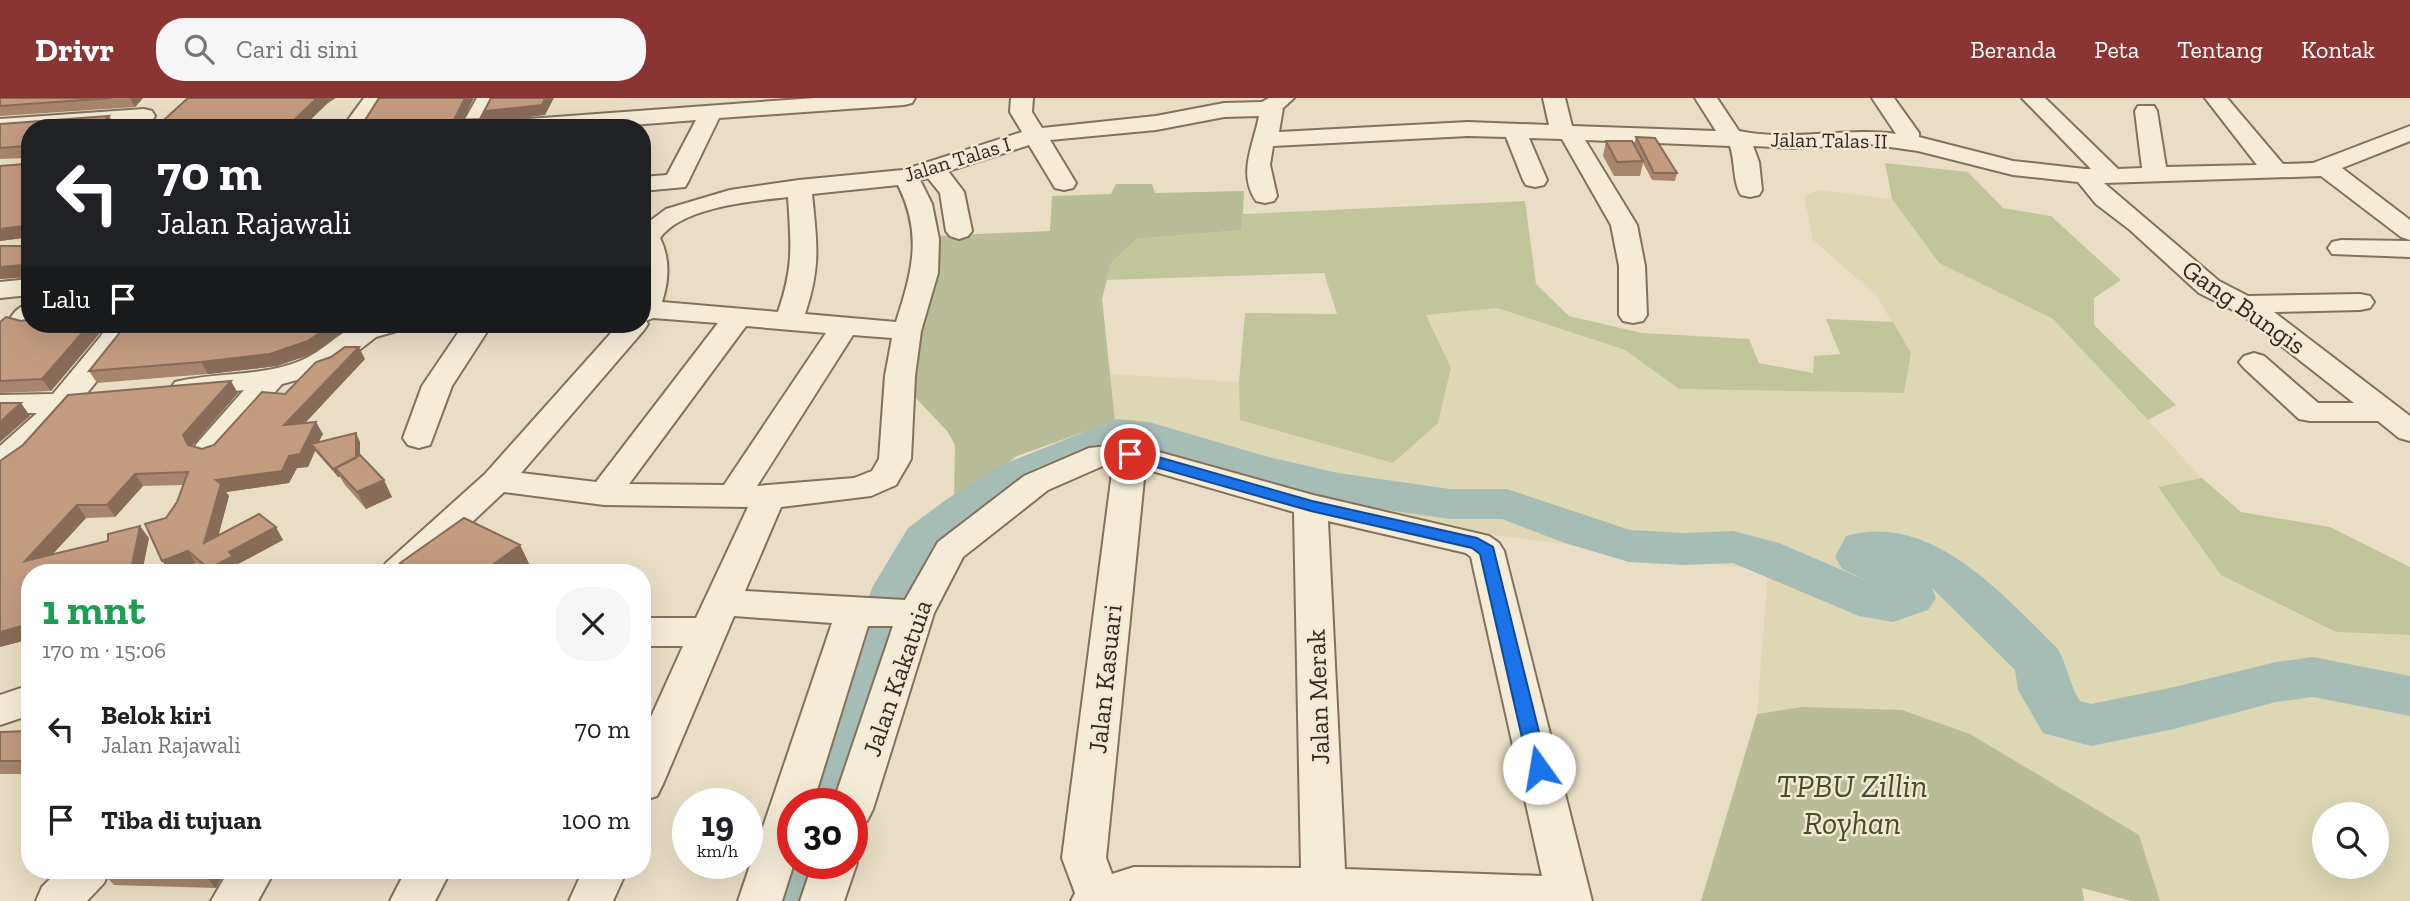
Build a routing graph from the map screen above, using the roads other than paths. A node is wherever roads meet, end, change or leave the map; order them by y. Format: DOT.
graph roads {
  1 [pos="163,98"];
  2 [pos="375,98"];
  3 [pos="488,98"];
  4 [pos="578,98"];
  5 [pos="898,98"];
  6 [pos="904,98"];
  7 [pos="1022,98"];
  8 [pos="1554,98"];
  9 [pos="1706,98"];
  10 [pos="1883,98"];
  11 [pos="2033,98"];
  12 [pos="2216,98"];
  13 [pos="778,103"];
  14 [pos="1277,103"];
  15 [pos="666,107"];
  16 [pos="2146,111"];
  17 [pos="710,112"];
  18 [pos="142,119"];
  19 [pos="360,119"];
  20 [pos="476,119"];
  21 [pos="569,119"];
  22 [pos="624,119"];
  23 [pos="21,125"];
  24 [pos="0,126"];
  25 [pos="1514,130"];
  26 [pos="1566,132"];
  27 [pos="2410,134"];
  28 [pos="1036,135"];
  29 [pos="1267,137"];
  30 [pos="1735,138"];
  31 [pos="1906,142"];
  32 [pos="2325,167"];
  33 [pos="932,168"];
  34 [pos="2279,172"];
  35 [pos="2155,173"];
  36 [pos="2085,176"];
  37 [pos="2112,176"];
  38 [pos="906,177"];
  39 [pos="1535,180"];
  40 [pos="651,183"];
  41 [pos="1064,183"];
  42 [pos="799,187"];
  43 [pos="1750,190"];
  44 [pos="1265,196"];
  45 [pos="651,231"];
  46 [pos="959,231"];
  47 [pos="2410,232"];
  48 [pos="651,242"];
  49 [pos="2341,248"];
  50 [pos="2410,249"];
  51 [pos="651,280"];
  52 [pos="21,289"];
  53 [pos="0,290"];
  54 [pos="2360,302"];
  55 [pos="2246,304"];
  56 [pos="651,315"];
  57 [pos="1633,315"];
  58 [pos="738,317"];
  59 [pos="789,321"];
  60 [pos="845,325"];
  61 [pos="907,331"];
  62 [pos="117,333"];
  63 [pos="359,333"];
  64 [pos="472,333"];
  65 [pos="625,333"];
  66 [pos="2254,362"];
  67 [pos="271,378"];
  68 [pos="157,391"];
  69 [pos="105,395"];
  70 [pos="63,400"];
  71 [pos="0,404"];
  72 [pos="2385,412"];
  73 [pos="2410,430"];
  74 [pos="419,438"];
  75 [pos="209,449"];
  76 [pos="1130,454"];
  77 [pos="0,464"];
  78 [pos="497,481"];
  79 [pos="604,494"];
  80 [pos="733,497"];
  81 [pos="769,498"];
  82 [pos="1311,506"];
  83 [pos="407,564"];
  84 [pos="886,612"];
  85 [pos="716,617"];
  86 [pos="651,630"];
  87 [pos="651,764"];
  88 [pos="856,788"];
  89 [pos="79,879"];
  90 [pos="247,879"];
  91 [pos="424,879"];
  92 [pos="601,879"];
  93 [pos="830,879"];
  94 [pos="1324,888"];
  95 [pos="1098,900"];
  96 [pos="58,901"];
  97 [pos="233,901"];
  98 [pos="412,901"];
  99 [pos="591,901"];
  100 [pos="760,901"];
  101 [pos="822,901"];
  102 [pos="1567,901"];
  1 -- 18 [label="street"];
  2 -- 19 [label="street"];
  3 -- 20 [label="street"];
  4 -- 21 [label="street"];
  5 -- 6 [label="street"];
  5 -- 13 [label="street"];
  7 -- 28 [label="street"];
  8 -- 26 [label="street"];
  9 -- 30 [label="street"];
  10 -- 31 [label="street"];
  11 -- 37 [label="street"];
  12 -- 34 [label="street"];
  13 -- 17 [label="street"];
  14 -- 28 [label="street, Jalan Talas I"];
  14 -- 29 [label="street"];
  15 -- 17 [label="street"];
  15 -- 22 [label="street"];
  16 -- 35 [label="street"];
  17 -- 40 [label="street"];
  23 -- 24 [label="street"];
  25 -- 26 [label="street, Jalan Talas II"];
  25 -- 29 [label="street, Jalan Talas II"];
  25 -- 39 [label="street"];
  26 -- 30 [label="street, Jalan Talas II"];
  26 -- 57 [label="street"];
  27 -- 32 [label="street, Jalan Talas II"];
  28 -- 33 [label="street, Jalan Talas I"];
  28 -- 41 [label="street"];
  29 -- 44 [label="street"];
  30 -- 31 [label="street, Jalan Talas II"];
  30 -- 43 [label="street"];
  31 -- 36 [label="street, Jalan Talas II"];
  32 -- 34 [label="street, Jalan Talas II"];
  32 -- 47 [label="street"];
  33 -- 38 [label="street, Jalan Talas I"];
  33 -- 46 [label="street"];
  34 -- 35 [label="street, Jalan Talas II"];
  35 -- 37 [label="street, Jalan Talas II"];
  36 -- 37 [label="street, Jalan Talas II"];
  36 -- 55 [label="street, Gang Bungis"];
  38 -- 42 [label="street, Jalan Talas I"];
  38 -- 61 [label="street"];
  42 -- 45 [label="street, Jalan Talas I"];
  42 -- 59 [label="street"];
  48 -- 51 [label="street"];
  49 -- 50 [label="street"];
  52 -- 53 [label="street"];
  54 -- 55 [label="street"];
  55 -- 72 [label="street, Gang Bungis"];
  56 -- 58 [label="street"];
  58 -- 59 [label="street"];
  58 -- 79 [label="street"];
  59 -- 60 [label="street"];
  60 -- 61 [label="street"];
  60 -- 80 [label="street"];
  61 -- 81 [label="street"];
  62 -- 70 [label="street"];
  63 -- 67 [label="street"];
  64 -- 74 [label="street"];
  65 -- 78 [label="street"];
  66 -- 72 [label="street"];
  67 -- 68 [label="street"];
  67 -- 75 [label="street"];
  69 -- 70 [label="street"];
  70 -- 71 [label="street"];
  70 -- 77 [label="street"];
  72 -- 73 [label="street, Gang Bungis"];
  76 -- 82 [label="street"];
  76 -- 84 [label="street, Jalan Kakatuia"];
  76 -- 95 [label="street, Jalan Kasuari"];
  78 -- 79 [label="street"];
  78 -- 83 [label="street"];
  79 -- 80 [label="street"];
  80 -- 81 [label="street"];
  81 -- 85 [label="street"];
  82 -- 94 [label="street, Jalan Merak"];
  82 -- 102 [label="street"];
  84 -- 85 [label="street"];
  84 -- 88 [label="street, Jalan Kakatuia"];
  84 -- 100 [label="street"];
  85 -- 86 [label="street"];
  85 -- 87 [label="street"];
  89 -- 96 [label="street"];
  90 -- 97 [label="street"];
  91 -- 98 [label="street"];
  92 -- 99 [label="street"];
  93 -- 101 [label="street"];
  94 -- 95 [label="street"];
  94 -- 102 [label="street"];
}
